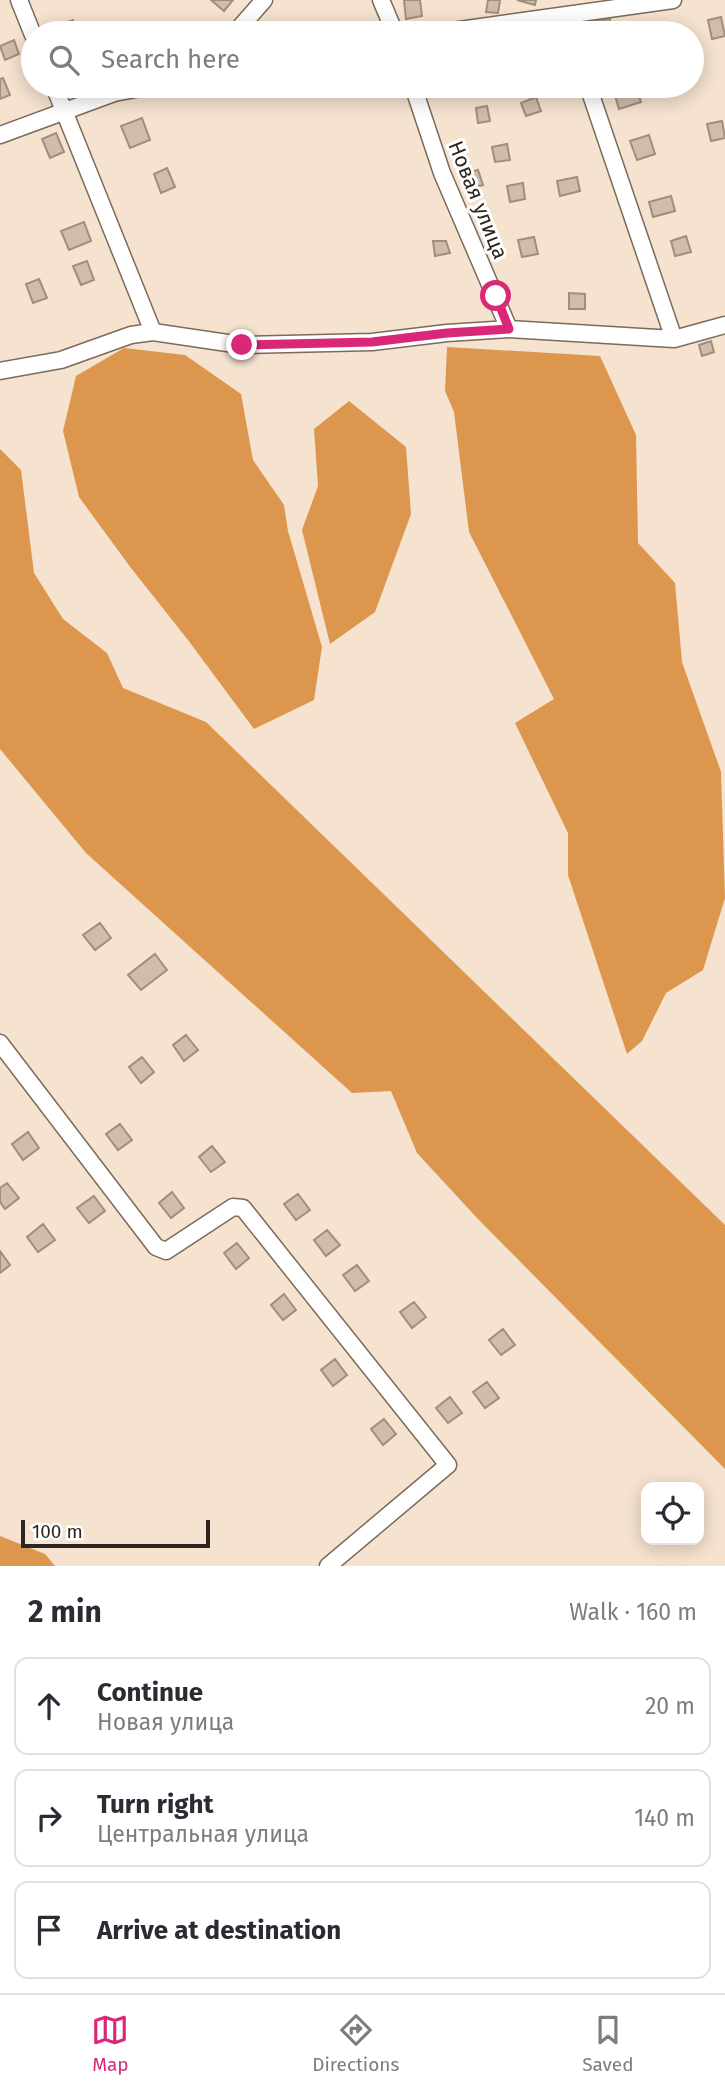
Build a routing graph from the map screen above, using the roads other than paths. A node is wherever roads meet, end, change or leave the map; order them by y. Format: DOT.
graph roads {
  1 [pos="19,0"];
  2 [pos="264,0"];
  3 [pos="381,0"];
  4 [pos="673,0"];
  5 [pos="564,17"];
  6 [pos="27,21"];
  7 [pos="246,21"];
  8 [pos="390,21"];
  9 [pos="533,21"];
  10 [pos="566,21"];
  11 [pos="59,98"];
  12 [pos="101,98"];
  13 [pos="417,98"];
  14 [pos="591,98"];
  15 [pos="65,112"];
  16 [pos="0,135"];
  17 [pos="725,325"];
  18 [pos="509,329"];
  19 [pos="153,332"];
  20 [pos="674,339"];
  21 [pos="0,371"];
  22 [pos="0,1043"];
  23 [pos="328,1566"];
  1 -- 6 [label="street"];
  2 -- 7 [label="street"];
  3 -- 8 [label="street"];
  4 -- 5 [label="street"];
  5 -- 9 [label="street"];
  5 -- 10 [label="street"];
  11 -- 15 [label="street"];
  12 -- 15 [label="street"];
  13 -- 18 [label="street, Новая улица"];
  14 -- 20 [label="street"];
  15 -- 16 [label="street"];
  15 -- 19 [label="street"];
  17 -- 20 [label="street"];
  18 -- 19 [label="street"];
  18 -- 20 [label="street"];
  19 -- 21 [label="street"];
  22 -- 23 [label="street"];
}
